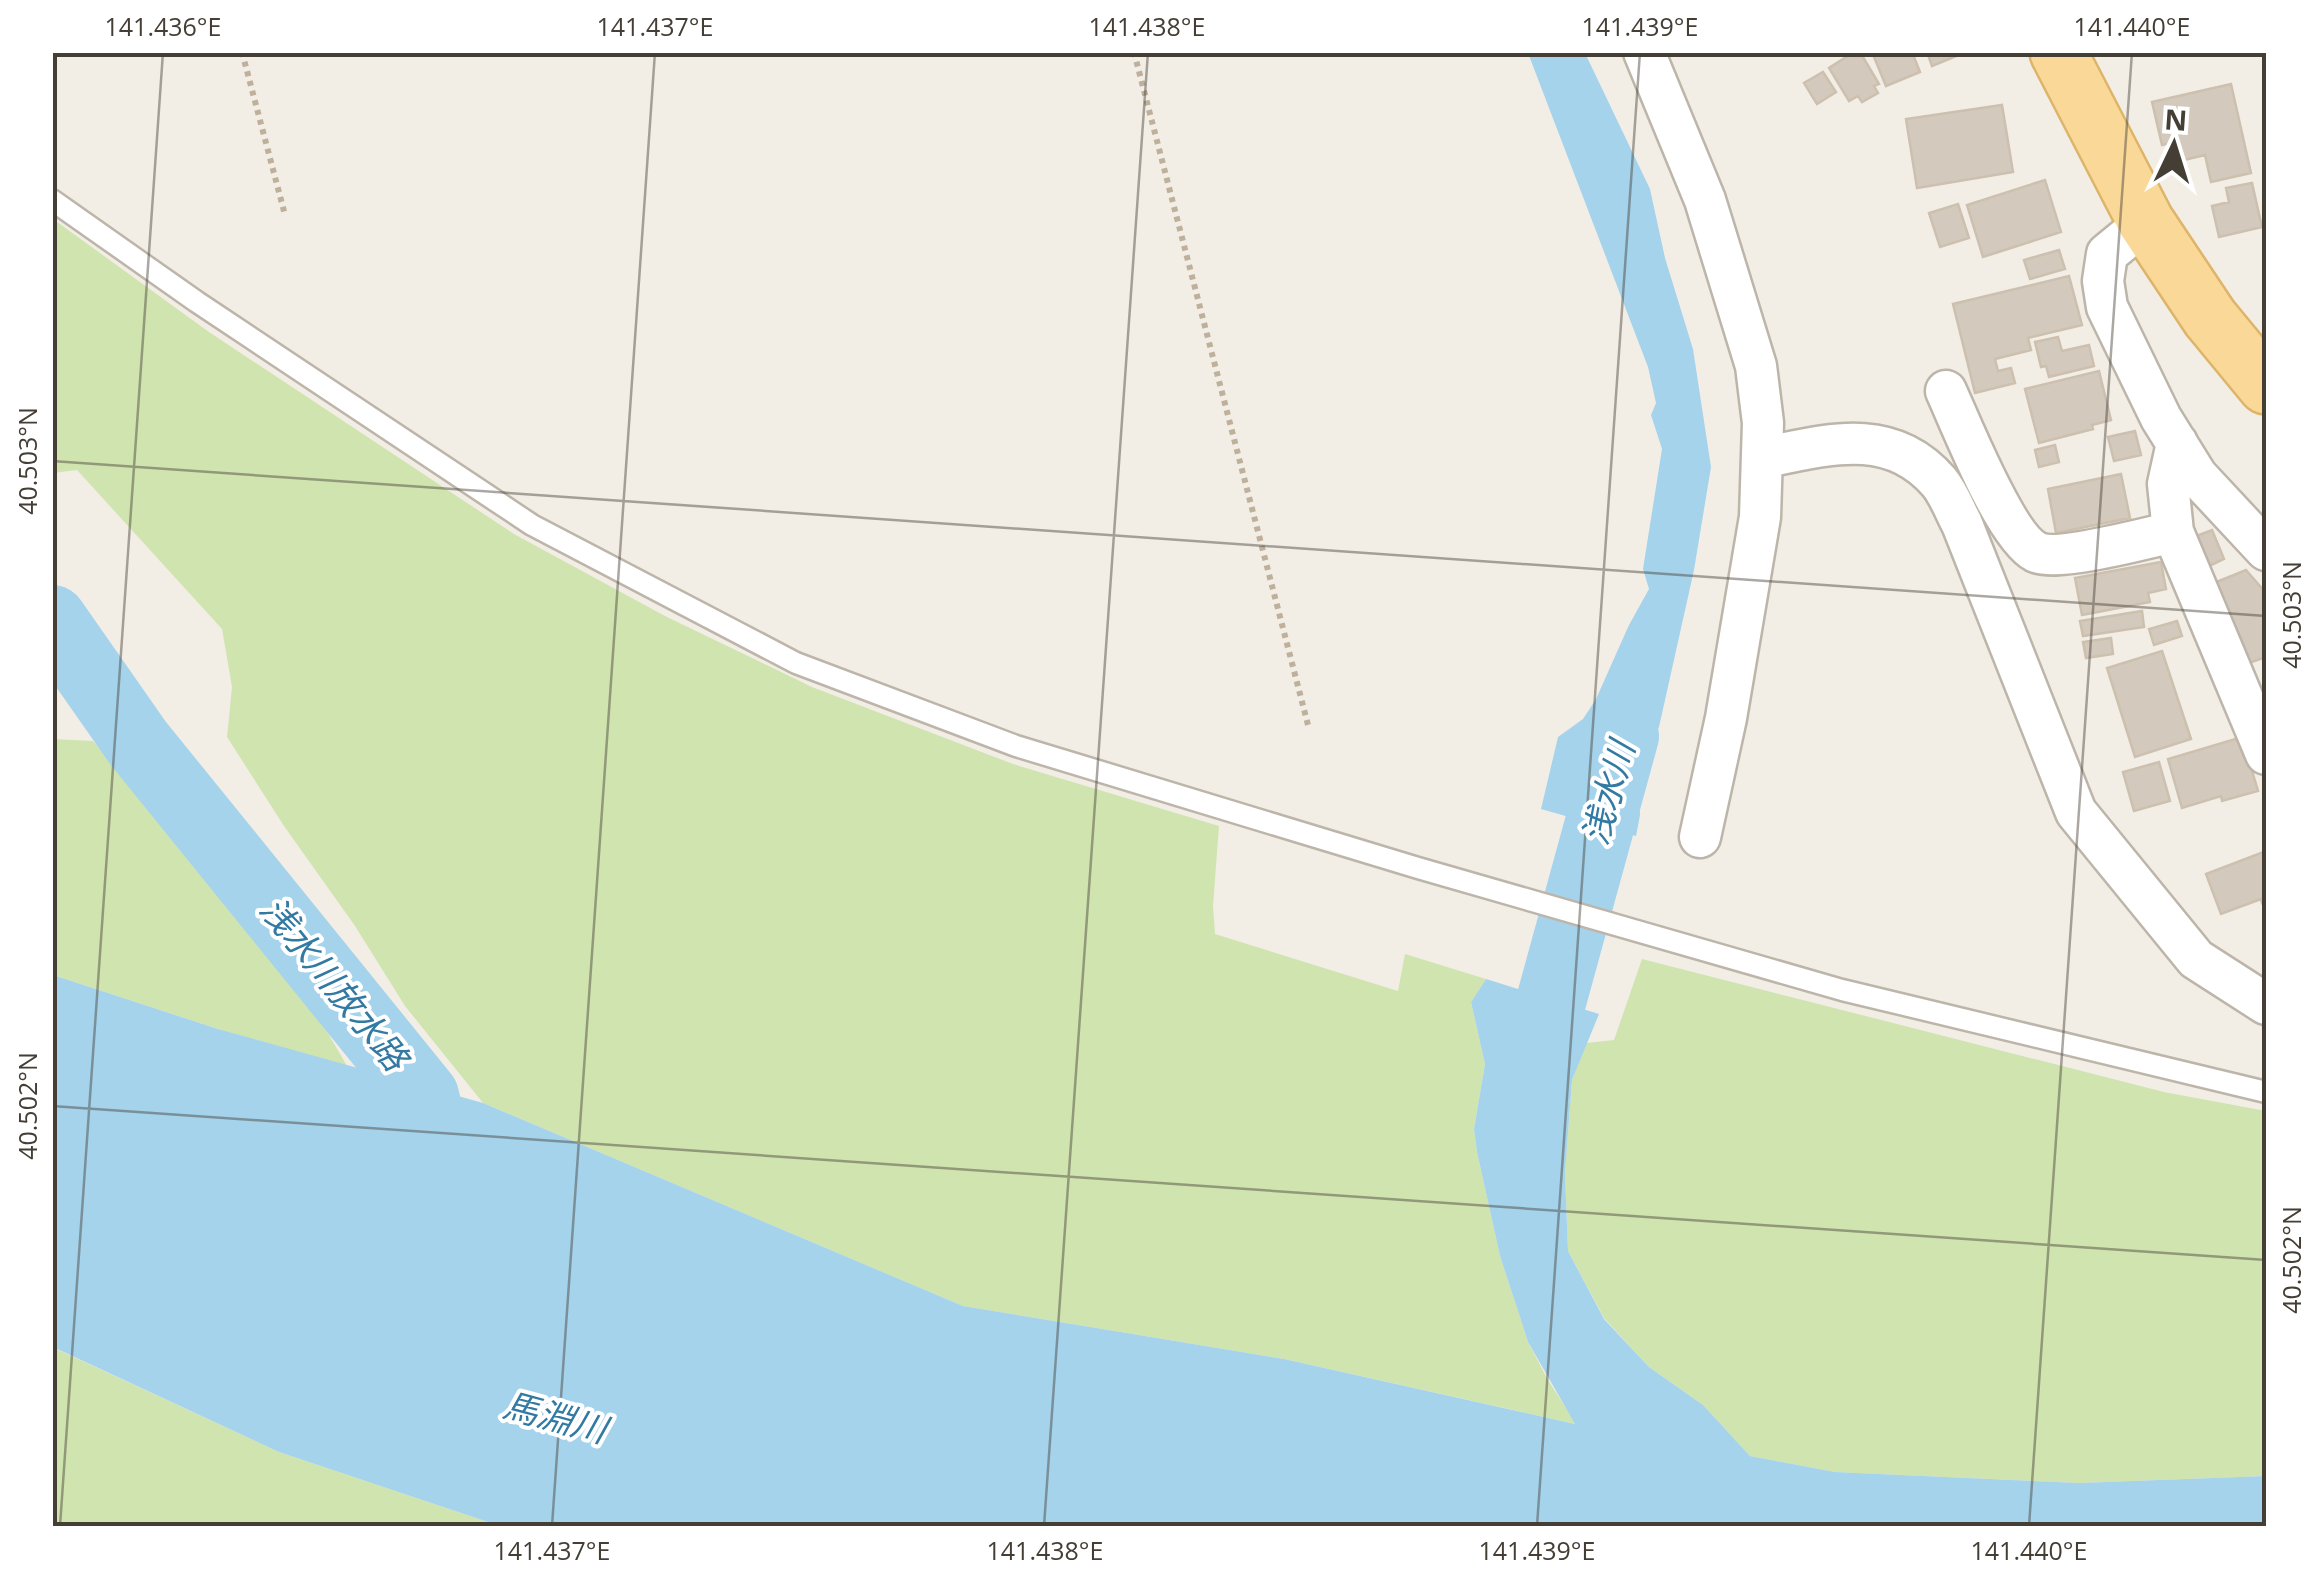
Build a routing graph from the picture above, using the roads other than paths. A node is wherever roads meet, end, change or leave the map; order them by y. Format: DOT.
graph roads {
  1 [pos="1644,52"];
  2 [pos="2058,52"];
  3 [pos="52,200"];
  4 [pos="2146,222"];
  5 [pos="2266,386"];
  6 [pos="1946,391"];
  7 [pos="2177,443"];
  8 [pos="1762,458"];
  9 [pos="2173,532"];
  10 [pos="2266,550"];
  11 [pos="2266,754"];
  12 [pos="1700,837"];
  13 [pos="2266,1004"];
  14 [pos="2266,1092"];
  1 -- 8 [label="street"];
  2 -- 4 [label="main road"];
  3 -- 14 [label="lane"];
  4 -- 5 [label="main road"];
  4 -- 7 [label="street"];
  6 -- 9 [label="street"];
  7 -- 9 [label="street"];
  7 -- 10 [label="street"];
  8 -- 12 [label="street"];
  8 -- 13 [label="street"];
  9 -- 11 [label="street"];
}
